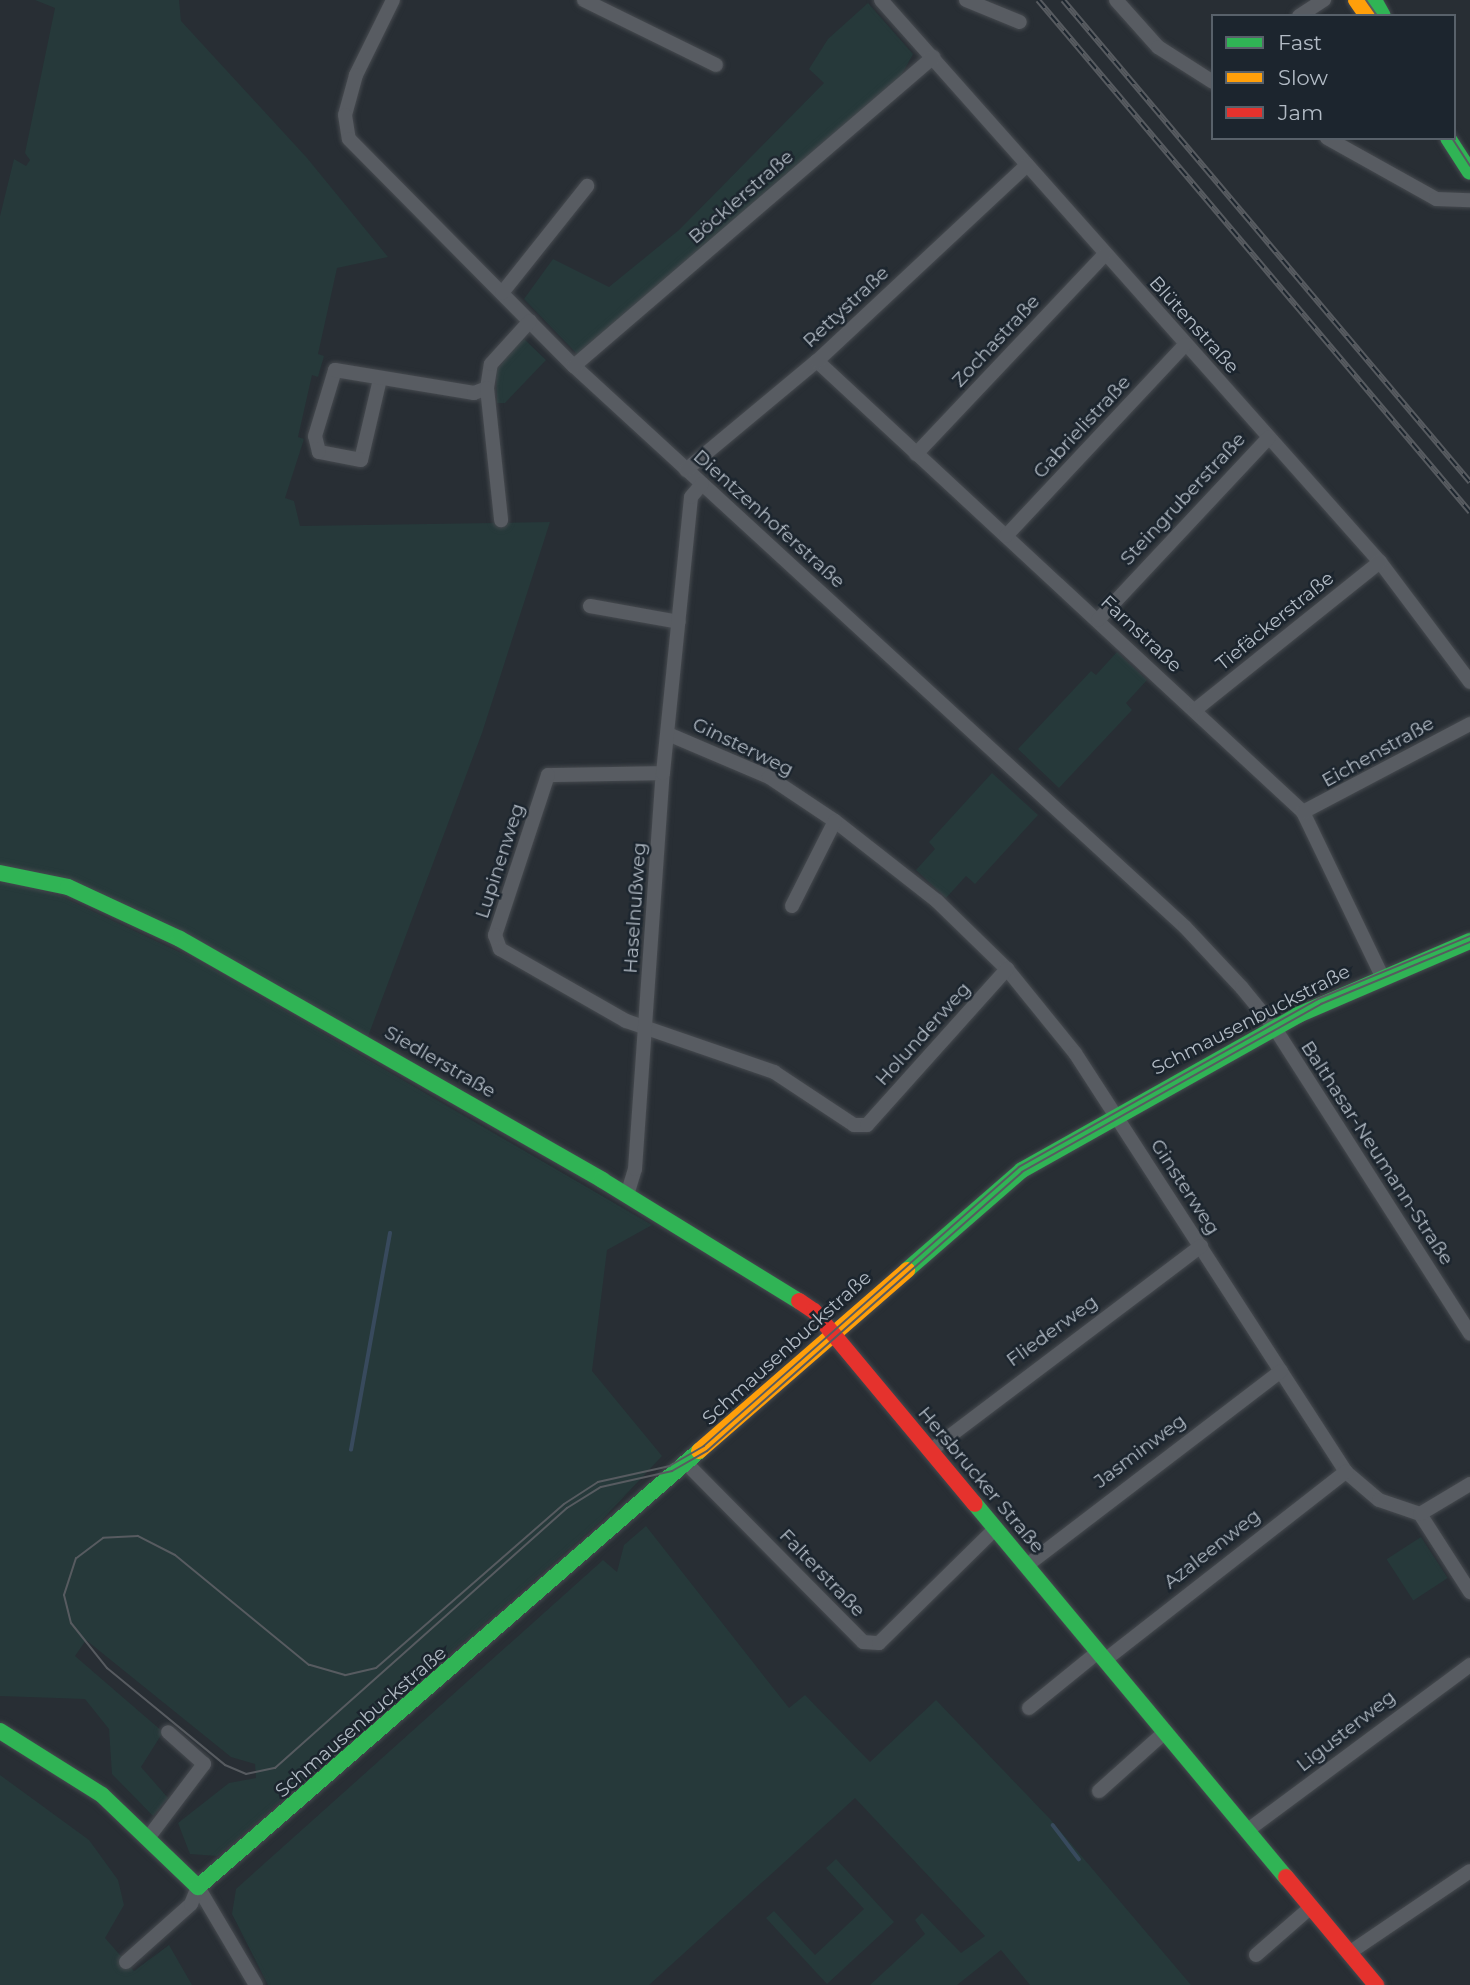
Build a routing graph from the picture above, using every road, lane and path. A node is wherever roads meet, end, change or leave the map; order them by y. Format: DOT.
graph roads {
  1 [pos="393,0"];
  2 [pos="584,0"];
  3 [pos="881,0"];
  4 [pos="966,0"];
  5 [pos="1116,0"];
  6 [pos="1324,0"];
  7 [pos="1301,14"];
  8 [pos="1020,22"];
  9 [pos="933,57"];
  10 [pos="716,65"];
  11 [pos="1210,78"];
  12 [pos="1456,128"];
  13 [pos="1331,140"];
  14 [pos="1449,140"];
  15 [pos="1470,150"];
  16 [pos="1027,165"];
  17 [pos="1470,172"];
  18 [pos="587,186"];
  19 [pos="1470,200"];
  20 [pos="1105,254"];
  21 [pos="502,293"];
  22 [pos="530,321"];
  23 [pos="1185,345"];
  24 [pos="817,361"];
  25 [pos="574,366"];
  26 [pos="380,379"];
  27 [pos="487,388"];
  28 [pos="1269,437"];
  29 [pos="916,454"];
  30 [pos="686,470"];
  31 [pos="702,484"];
  32 [pos="501,520"];
  33 [pos="1006,536"];
  34 [pos="1380,562"];
  35 [pos="590,606"];
  36 [pos="1098,620"];
  37 [pos="680,622"];
  38 [pos="1470,682"];
  39 [pos="1195,710"];
  40 [pos="1470,724"];
  41 [pos="668,734"];
  42 [pos="663,773"];
  43 [pos="1303,812"];
  44 [pos="835,821"];
  45 [pos="0,873"];
  46 [pos="792,906"];
  47 [pos="1470,941"];
  48 [pos="1007,970"];
  49 [pos="1382,976"];
  50 [pos="1274,1027"];
  51 [pos="646,1030"];
  52 [pos="1114,1116"];
  53 [pos="627,1195"];
  54 [pos="1201,1246"];
  55 [pos="834,1334"];
  56 [pos="1470,1334"];
  57 [pos="1281,1371"];
  58 [pos="930,1451"];
  59 [pos="688,1465"];
  60 [pos="1346,1472"];
  61 [pos="1470,1484"];
  62 [pos="1420,1514"];
  63 [pos="993,1531"];
  64 [pos="1026,1566"];
  65 [pos="1470,1592"];
  66 [pos="1101,1656"];
  67 [pos="1470,1665"];
  68 [pos="1029,1708"];
  69 [pos="0,1731"];
  70 [pos="168,1732"];
  71 [pos="1165,1732"];
  72 [pos="1099,1791"];
  73 [pos="1248,1830"];
  74 [pos="148,1838"];
  75 [pos="1470,1871"];
  76 [pos="198,1887"];
  77 [pos="1311,1907"];
  78 [pos="1349,1953"];
  79 [pos="1256,1955"];
  80 [pos="126,1962"];
  81 [pos="256,1985"];
  82 [pos="1376,1985"];
  1 -- 21 [label="street, Dientzenhoferstraße"];
  2 -- 10 [label="street"];
  3 -- 9 [label="street, Blütenstraße"];
  4 -- 8 [label="street"];
  5 -- 11 [label="street"];
  6 -- 7 [label="street"];
  9 -- 16 [label="street, Blütenstraße"];
  9 -- 25 [label="street, Böcklerstraße"];
  12 -- 15 [label="street"];
  13 -- 19 [label="street"];
  14 -- 17 [label="street"];
  16 -- 20 [label="street, Blütenstraße"];
  16 -- 24 [label="street, Rettystraße"];
  18 -- 21 [label="street"];
  20 -- 23 [label="street, Blütenstraße"];
  20 -- 29 [label="street, Zochastraße"];
  21 -- 22 [label="street, Dientzenhoferstraße"];
  22 -- 25 [label="street, Dientzenhoferstraße"];
  22 -- 27 [label="street"];
  23 -- 28 [label="street, Blütenstraße"];
  23 -- 33 [label="street, Gabrielistraße"];
  24 -- 29 [label="street, Farnstraße"];
  24 -- 30 [label="street, Rettystraße"];
  25 -- 30 [label="street, Dientzenhoferstraße"];
  26 -- 26 [label="street"];
  26 -- 27 [label="street"];
  27 -- 32 [label="street"];
  28 -- 34 [label="street, Blütenstraße"];
  28 -- 36 [label="street, Steingruberstraße"];
  29 -- 33 [label="street, Farnstraße"];
  30 -- 31 [label="street, Dientzenhoferstraße"];
  31 -- 37 [label="street, Haselnußweg"];
  31 -- 50 [label="street, Dientzenhoferstraße"];
  33 -- 36 [label="street, Farnstraße"];
  34 -- 38 [label="street, Blütenstraße"];
  34 -- 39 [label="street, Tiefäckerstraße"];
  35 -- 37 [label="street"];
  36 -- 39 [label="street, Farnstraße"];
  37 -- 41 [label="street, Haselnußweg"];
  39 -- 43 [label="street, Farnstraße"];
  40 -- 43 [label="street, Eichenstraße"];
  41 -- 42 [label="street, Haselnußweg"];
  41 -- 44 [label="street, Ginsterweg"];
  42 -- 51 [label="street, Haselnußweg"];
  42 -- 51 [label="street, Lupinenweg"];
  43 -- 49 [label="street, Farnstraße"];
  44 -- 46 [label="street"];
  44 -- 48 [label="street, Ginsterweg"];
  45 -- 53 [label="street, Siedlerstraße"];
  47 -- 49 [label="street, Schmausenbuckstraße"];
  48 -- 51 [label="street, Holunderweg"];
  48 -- 52 [label="street, Ginsterweg"];
  49 -- 50 [label="street, Schmausenbuckstraße"];
  50 -- 52 [label="street, Schmausenbuckstraße"];
  50 -- 56 [label="street, Balthasar-Neumann-Straße"];
  51 -- 53 [label="street, Haselnußweg"];
  52 -- 54 [label="street, Ginsterweg"];
  52 -- 55 [label="street, Schmausenbuckstraße"];
  53 -- 55 [label="street, Siedlerstraße"];
  54 -- 57 [label="street, Ginsterweg"];
  54 -- 58 [label="street, Fliederweg"];
  55 -- 58 [label="street, Hersbrucker Straße"];
  55 -- 59 [label="street, Schmausenbuckstraße"];
  57 -- 60 [label="street, Ginsterweg"];
  57 -- 64 [label="street, Jasminweg"];
  58 -- 63 [label="street, Hersbrucker Straße"];
  59 -- 63 [label="street, Falterstraße"];
  59 -- 76 [label="street, Schmausenbuckstraße"];
  60 -- 62 [label="street, Ginsterweg"];
  60 -- 66 [label="street, Azaleenweg"];
  61 -- 62 [label="street"];
  62 -- 65 [label="street"];
  63 -- 64 [label="street, Hersbrucker Straße"];
  64 -- 66 [label="street, Hersbrucker Straße"];
  66 -- 68 [label="street"];
  66 -- 71 [label="street, Hersbrucker Straße"];
  67 -- 73 [label="street, Ligusterweg"];
  69 -- 74 [label="street"];
  70 -- 74 [label="street"];
  71 -- 72 [label="street"];
  71 -- 73 [label="street, Hersbrucker Straße"];
  73 -- 77 [label="street, Hersbrucker Straße"];
  74 -- 76 [label="street"];
  75 -- 78 [label="street"];
  76 -- 80 [label="street"];
  76 -- 81 [label="street"];
  77 -- 78 [label="street, Hersbrucker Straße"];
  77 -- 79 [label="street"];
  78 -- 82 [label="street, Hersbrucker Straße"];
}
